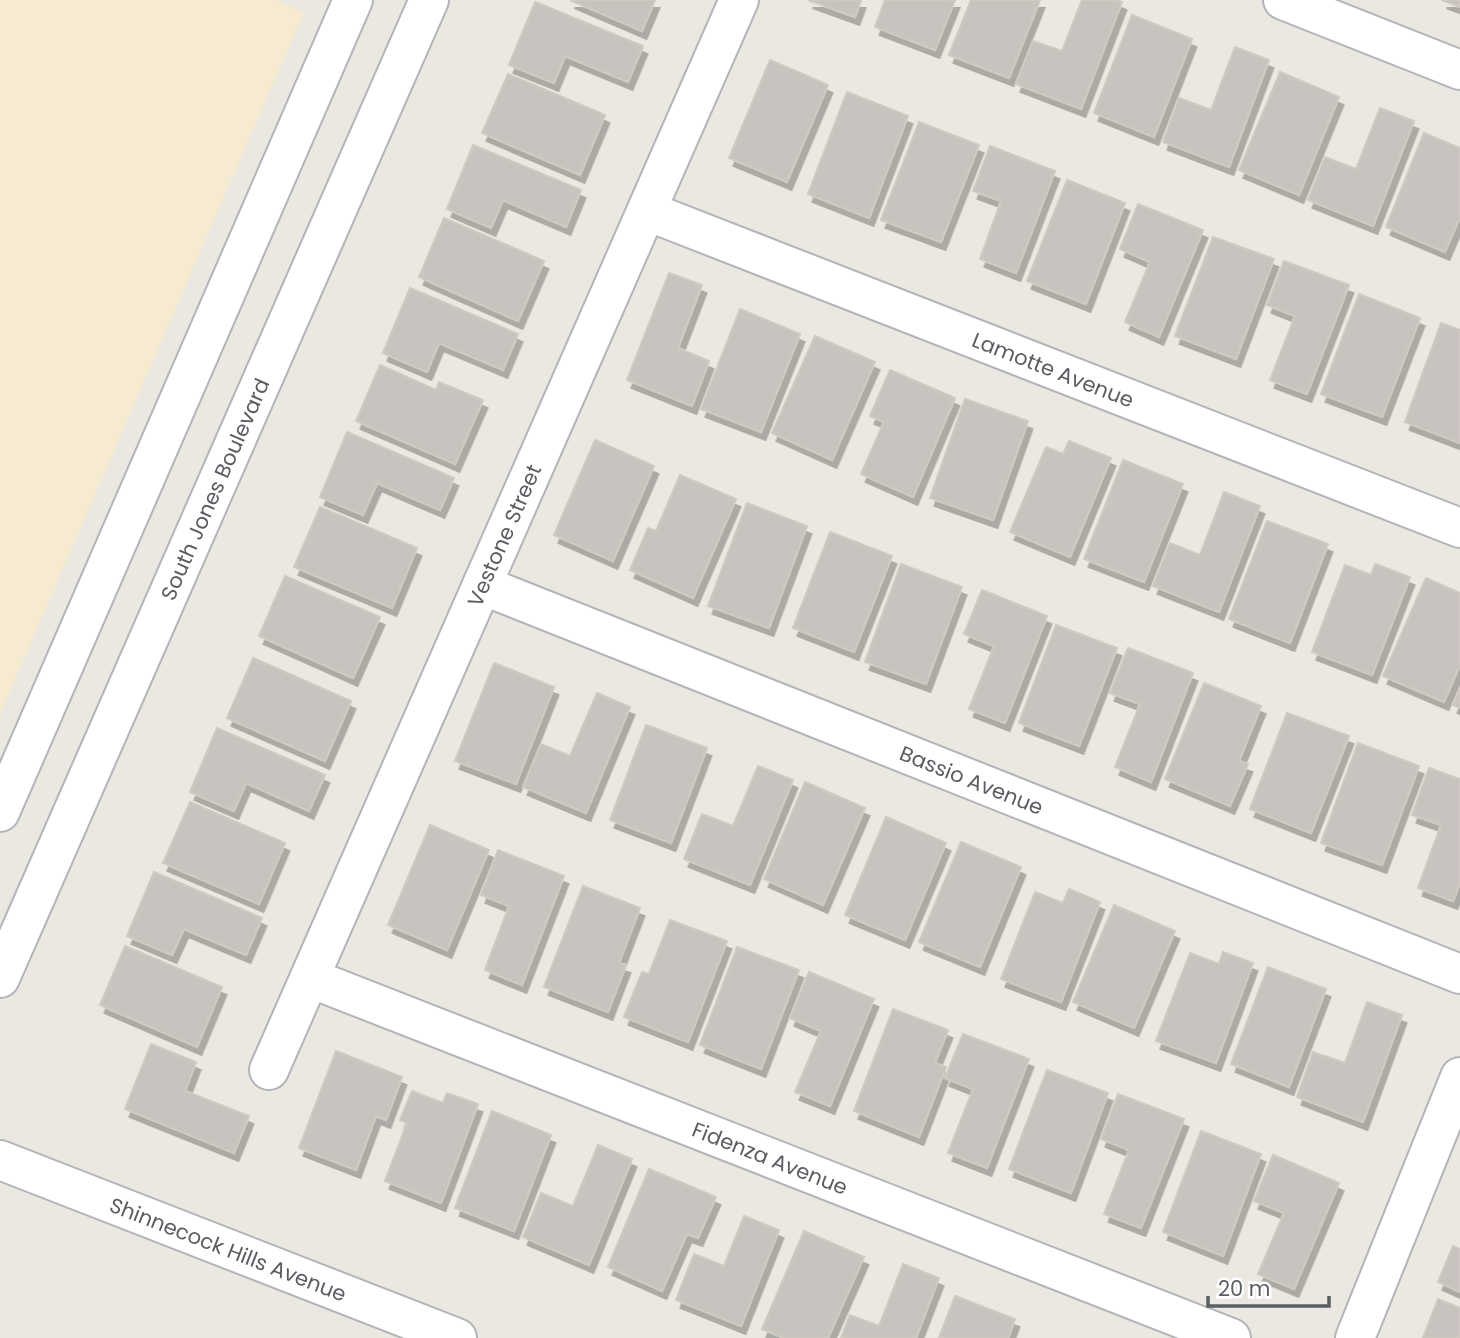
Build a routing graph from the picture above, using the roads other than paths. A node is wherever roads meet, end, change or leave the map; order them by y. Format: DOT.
graph roads {
  1 [pos="353,0"];
  2 [pos="739,0"];
  3 [pos="1283,0"];
  4 [pos="421,2"];
  5 [pos="1460,70"];
  6 [pos="647,211"];
  7 [pos="1460,528"];
  8 [pos="482,585"];
  9 [pos="0,812"];
  10 [pos="1460,974"];
  11 [pos="0,978"];
  12 [pos="310,978"];
  13 [pos="270,1070"];
  14 [pos="1460,1077"];
  15 [pos="0,1160"];
  16 [pos="457,1338"];
  17 [pos="1231,1338"];
  18 [pos="1355,1338"];
  1 -- 9 [label="street"];
  2 -- 6 [label="street, Vestone Street"];
  3 -- 5 [label="street"];
  4 -- 11 [label="street, South Jones Boulevard"];
  6 -- 7 [label="street, Lamotte Avenue"];
  6 -- 8 [label="street, Vestone Street"];
  8 -- 10 [label="street, Bassio Avenue"];
  8 -- 12 [label="street, Vestone Street"];
  12 -- 13 [label="street, Vestone Street"];
  12 -- 17 [label="street, Fidenza Avenue"];
  14 -- 18 [label="street"];
  15 -- 16 [label="street, Shinnecock Hills Avenue"];
}
